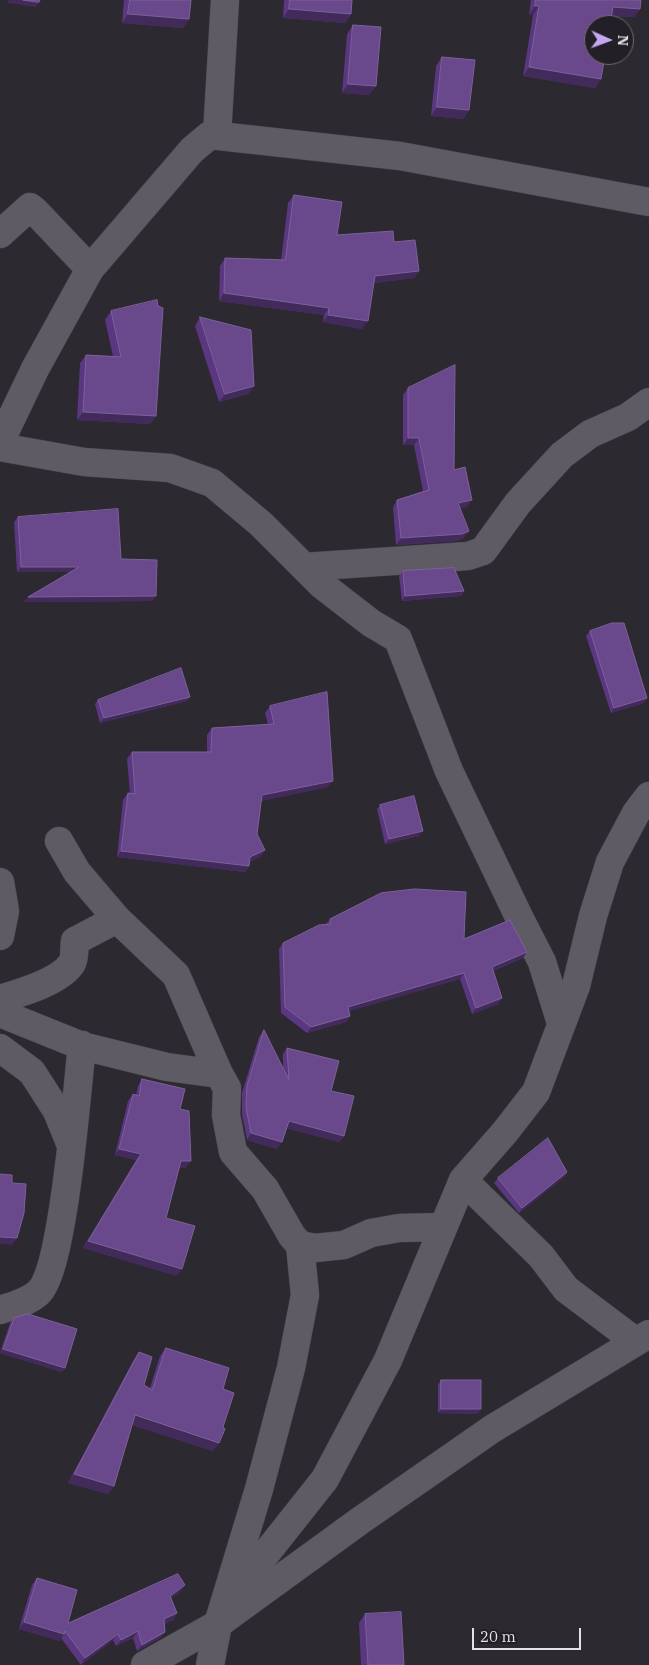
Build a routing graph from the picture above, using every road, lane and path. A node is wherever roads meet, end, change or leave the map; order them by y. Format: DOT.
graph roads {
  1 [pos="224,0"];
  2 [pos="217,134"];
  3 [pos="649,202"];
  4 [pos="0,234"];
  5 [pos="90,269"];
  6 [pos="649,402"];
  7 [pos="0,442"];
  8 [pos="0,447"];
  9 [pos="304,567"];
  10 [pos="649,796"];
  11 [pos="59,841"];
  12 [pos="0,882"];
  13 [pos="118,919"];
  14 [pos="0,936"];
  15 [pos="0,999"];
  16 [pos="0,1012"];
  17 [pos="561,1023"];
  18 [pos="82,1045"];
  19 [pos="0,1048"];
  20 [pos="219,1074"];
  21 [pos="70,1144"];
  22 [pos="463,1180"];
  23 [pos="443,1227"];
  24 [pos="300,1246"];
  25 [pos="0,1310"];
  26 [pos="642,1338"];
  27 [pos="218,1624"];
  28 [pos="145,1665"];
  29 [pos="210,1665"];
  1 -- 2 [label="street"];
  2 -- 3 [label="street"];
  2 -- 5 [label="street"];
  4 -- 5 [label="street"];
  5 -- 7 [label="street"];
  6 -- 9 [label="street"];
  8 -- 9 [label="street"];
  9 -- 17 [label="street"];
  10 -- 17 [label="street"];
  11 -- 13 [label="street"];
  12 -- 14 [label="street"];
  13 -- 15 [label="street"];
  13 -- 20 [label="street"];
  16 -- 18 [label="street"];
  17 -- 22 [label="street"];
  18 -- 20 [label="street"];
  18 -- 21 [label="street"];
  19 -- 21 [label="street"];
  20 -- 24 [label="street"];
  21 -- 25 [label="street"];
  22 -- 23 [label="street"];
  22 -- 26 [label="street"];
  23 -- 24 [label="street"];
  23 -- 27 [label="street"];
  24 -- 27 [label="street"];
  26 -- 27 [label="street"];
  27 -- 28 [label="street"];
  27 -- 29 [label="street"];
}
